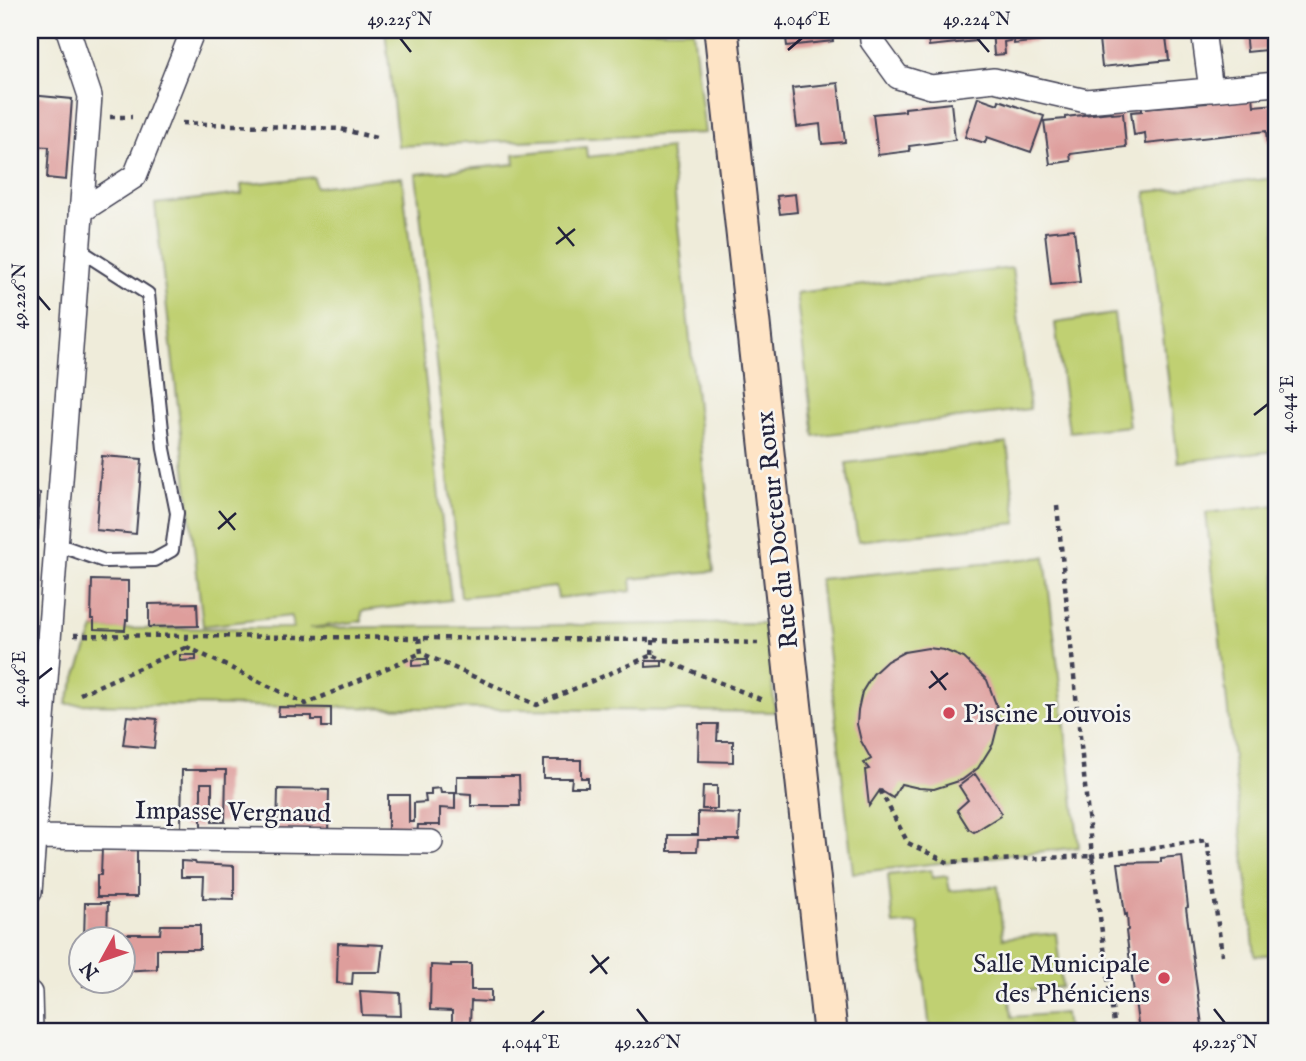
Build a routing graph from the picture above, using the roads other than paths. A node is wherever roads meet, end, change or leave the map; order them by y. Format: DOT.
graph roads {
  1 [pos="68,30"];
  2 [pos="193,30"];
  3 [pos="721,30"];
  4 [pos="871,30"];
  5 [pos="1203,30"];
  6 [pos="1276,84"];
  7 [pos="1210,90"];
  8 [pos="81,211"];
  9 [pos="78,250"];
  10 [pos="56,544"];
  11 [pos="34,793"];
  12 [pos="34,837"];
  13 [pos="431,842"];
  14 [pos="30,892"];
  15 [pos="30,993"];
  16 [pos="31,1031"];
  17 [pos="830,1031"];
  1 -- 8 [label="street"];
  2 -- 8 [label="street"];
  3 -- 17 [label="street, Rue du Docteur Roux"];
  4 -- 7 [label="street"];
  5 -- 7 [label="street"];
  6 -- 7 [label="street"];
  8 -- 9 [label="street"];
  9 -- 10 [label="street"];
  9 -- 10 [label="lane"];
  10 -- 11 [label="street"];
  11 -- 12 [label="street"];
  12 -- 13 [label="street, Impasse Vergnaud"];
  12 -- 14 [label="street"];
  15 -- 16 [label="street"];
}
